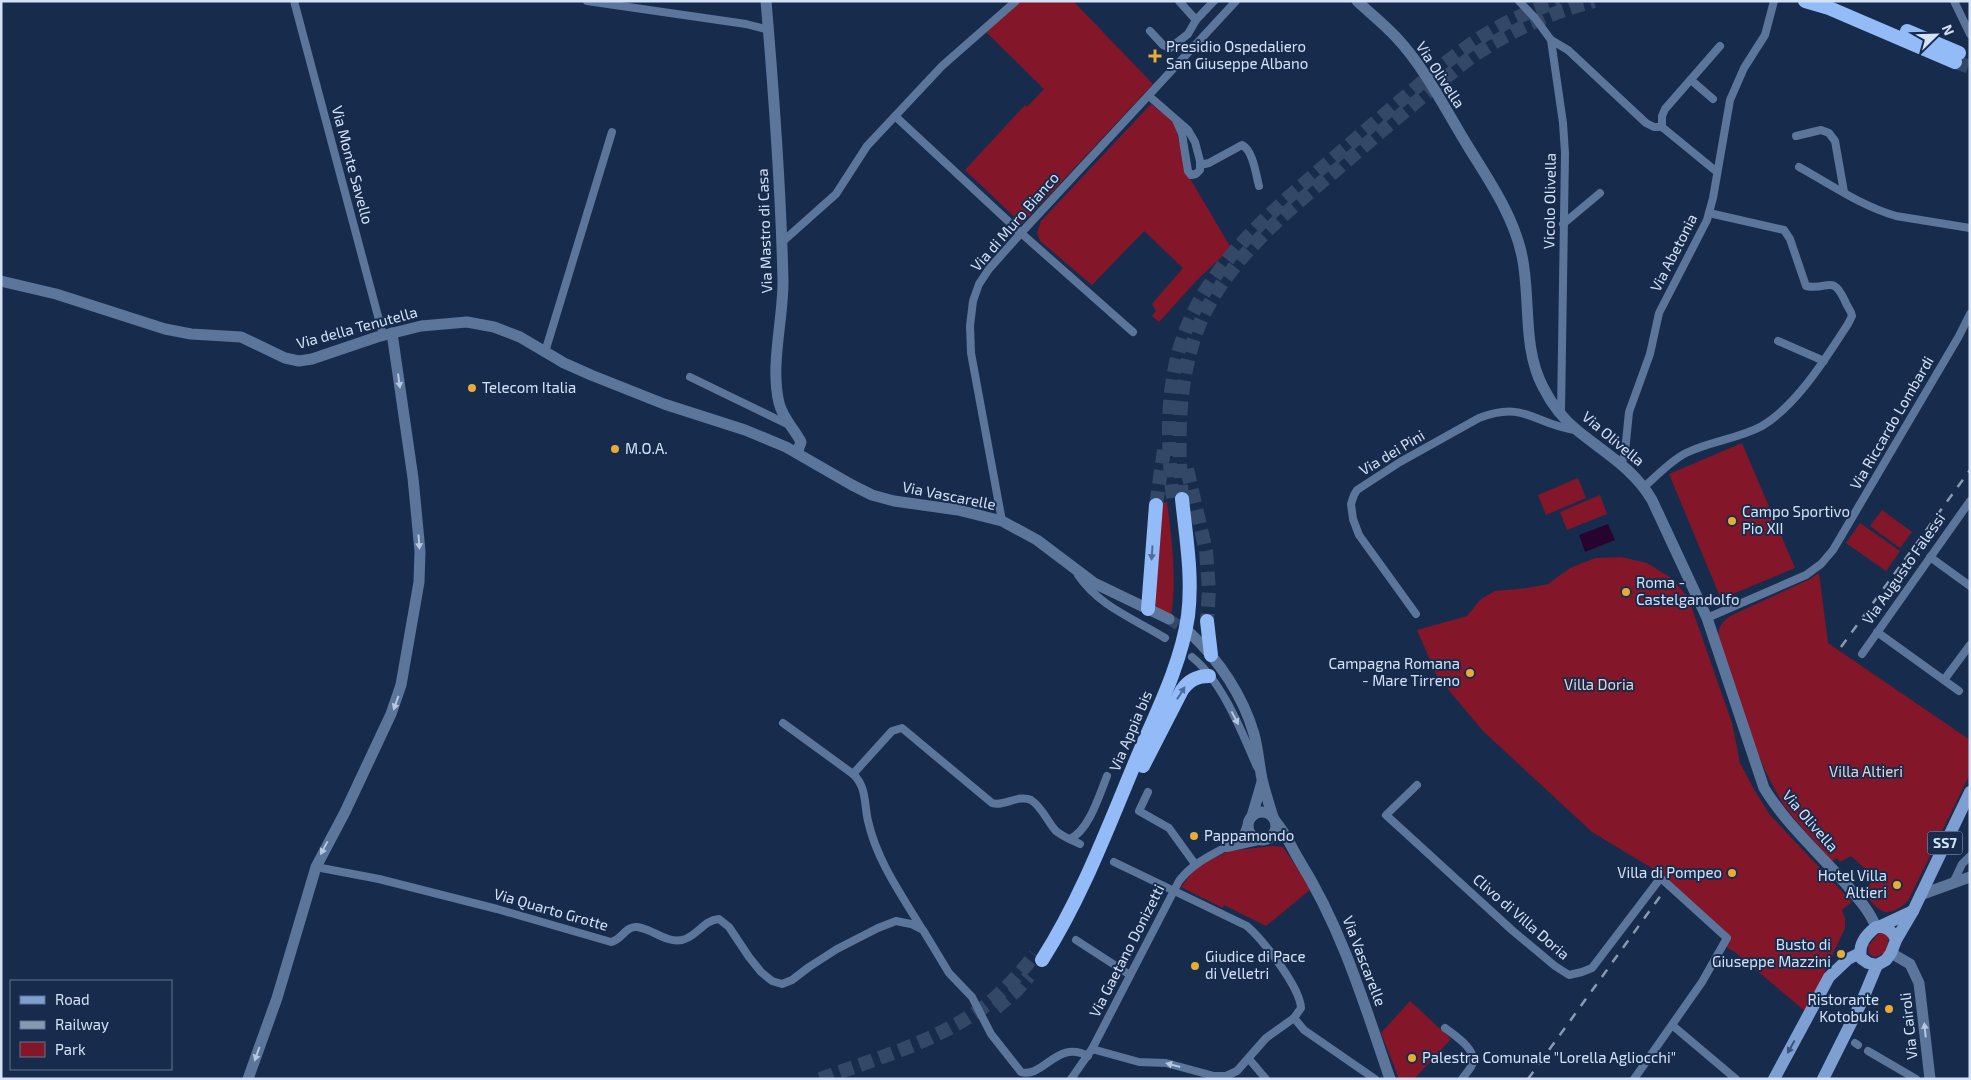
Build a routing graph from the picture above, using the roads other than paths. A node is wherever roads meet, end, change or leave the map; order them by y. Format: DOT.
graph roads {
  1 [pos="294,1"];
  2 [pos="587,1"];
  3 [pos="766,1"];
  4 [pos="1016,1"];
  5 [pos="1179,1"];
  6 [pos="1214,1"];
  7 [pos="1236,1"];
  8 [pos="1357,1"];
  9 [pos="1518,1"];
  10 [pos="1774,1"];
  11 [pos="1805,1"];
  12 [pos="1834,1"];
  13 [pos="1954,1"];
  14 [pos="1196,20"];
  15 [pos="1886,27"];
  16 [pos="769,30"];
  17 [pos="1150,31"];
  18 [pos="1970,34"];
  19 [pos="1551,40"];
  20 [pos="1720,46"];
  21 [pos="1957,57"];
  22 [pos="1691,80"];
  23 [pos="1148,96"];
  24 [pos="1713,99"];
  25 [pos="895,116"];
  26 [pos="1176,120"];
  27 [pos="1662,127"];
  28 [pos="612,132"];
  29 [pos="1796,136"];
  30 [pos="1200,165"];
  31 [pos="1799,167"];
  32 [pos="1717,172"];
  33 [pos="1259,186"];
  34 [pos="1844,192"];
  35 [pos="1600,193"];
  36 [pos="1709,213"];
  37 [pos="1564,224"];
  38 [pos="1970,228"];
  39 [pos="1021,233"];
  40 [pos="781,243"];
  41 [pos="1,281"];
  42 [pos="1970,314"];
  43 [pos="1133,332"];
  44 [pos="388,334"];
  45 [pos="1778,341"];
  46 [pos="545,352"];
  47 [pos="1824,361"];
  48 [pos="690,378"];
  49 [pos="1560,413"];
  50 [pos="789,425"];
  51 [pos="1576,430"];
  52 [pos="798,453"];
  53 [pos="1622,464"];
  54 [pos="1644,487"];
  55 [pos="1177,498"];
  56 [pos="1970,501"];
  57 [pos="1156,504"];
  58 [pos="1002,522"];
  59 [pos="1930,557"];
  60 [pos="1076,571"];
  61 [pos="1970,586"];
  62 [pos="1148,609"];
  63 [pos="1416,614"];
  64 [pos="1179,615"];
  65 [pos="1707,618"];
  66 [pos="1208,621"];
  67 [pos="1876,632"];
  68 [pos="1190,633"];
  69 [pos="1165,638"];
  70 [pos="1970,645"];
  71 [pos="1862,654"];
  72 [pos="1211,655"];
  73 [pos="1192,657"];
  74 [pos="1209,676"];
  75 [pos="1944,680"];
  76 [pos="1959,691"];
  77 [pos="783,724"];
  78 [pos="853,774"];
  79 [pos="1107,776"];
  80 [pos="1262,780"];
  81 [pos="1417,785"];
  82 [pos="1148,792"];
  83 [pos="1970,792"];
  84 [pos="1115,811"];
  85 [pos="1274,819"];
  86 [pos="1250,820"];
  87 [pos="1070,839"];
  88 [pos="1266,840"];
  89 [pos="1080,844"];
  90 [pos="1220,850"];
  91 [pos="1970,856"];
  92 [pos="1298,859"];
  93 [pos="1114,862"];
  94 [pos="1195,864"];
  95 [pos="1087,865"];
  96 [pos="316,867"];
  97 [pos="1970,877"];
  98 [pos="1953,883"];
  99 [pos="1173,891"];
  100 [pos="1920,895"];
  101 [pos="1913,911"];
  102 [pos="1879,927"];
  103 [pos="923,930"];
  104 [pos="1076,940"];
  105 [pos="1896,940"];
  106 [pos="1860,953"];
  107 [pos="1892,953"];
  108 [pos="1038,957"];
  109 [pos="1877,965"];
  110 [pos="1130,975"];
  111 [pos="1294,1018"];
  112 [pos="1672,1025"];
  113 [pos="1445,1028"];
  114 [pos="1868,1051"];
  115 [pos="1090,1052"];
  116 [pos="1249,1059"];
  117 [pos="1214,1077"];
  118 [pos="248,1079"];
  119 [pos="1071,1079"];
  120 [pos="1266,1079"];
  121 [pos="1375,1079"];
  122 [pos="1390,1079"];
  123 [pos="1462,1079"];
  124 [pos="1634,1079"];
  125 [pos="1736,1079"];
  126 [pos="1774,1079"];
  127 [pos="1823,1079"];
  128 [pos="1916,1079"];
  129 [pos="1930,1079"];
  1 -- 44 [label="street, Via Monte Savello"];
  2 -- 16 [label="street"];
  3 -- 16 [label="street, Via Mastro di Casa"];
  4 -- 25 [label="street"];
  5 -- 14 [label="street"];
  6 -- 14 [label="street"];
  7 -- 23 [label="street, Via di Muro Bianco"];
  8 -- 49 [label="street, Via Olivella"];
  9 -- 19 [label="street, Vicolo Olivella"];
  10 -- 32 [label="street, Via Abetonia"];
  11 -- 15 [label="highway"];
  12 -- 15 [label="highway"];
  13 -- 18 [label="street"];
  14 -- 17 [label="street"];
  15 -- 21 [label="highway"];
  16 -- 40 [label="street, Via Mastro di Casa"];
  19 -- 27 [label="street"];
  19 -- 37 [label="street, Vicolo Olivella"];
  20 -- 22 [label="street"];
  22 -- 24 [label="street"];
  22 -- 27 [label="street"];
  23 -- 26 [label="street"];
  23 -- 39 [label="street, Via di Muro Bianco"];
  25 -- 39 [label="street"];
  25 -- 40 [label="street"];
  26 -- 30 [label="street"];
  26 -- 30 [label="street"];
  27 -- 32 [label="street"];
  28 -- 46 [label="street"];
  29 -- 34 [label="street"];
  30 -- 33 [label="street"];
  31 -- 34 [label="street"];
  32 -- 36 [label="street, Via Abetonia"];
  34 -- 38 [label="street"];
  35 -- 37 [label="street"];
  36 -- 47 [label="street"];
  36 -- 53 [label="street, Via Abetonia"];
  37 -- 49 [label="street, Vicolo Olivella"];
  39 -- 43 [label="street"];
  39 -- 58 [label="street, Via di Muro Bianco"];
  40 -- 50 [label="street, Via Mastro di Casa"];
  41 -- 44 [label="street, Via della Tenutella"];
  42 -- 65 [label="street, Via Riccardo Lombardi"];
  44 -- 46 [label="street, Via della Tenutella"];
  44 -- 96 [label="street, one-way"];
  45 -- 47 [label="street"];
  46 -- 52 [label="street, Via della Tenutella"];
  47 -- 54 [label="street"];
  48 -- 50 [label="street"];
  49 -- 51 [label="street, Via Olivella"];
  50 -- 52 [label="street, Via Mastro di Casa"];
  51 -- 53 [label="street, Via Olivella"];
  51 -- 63 [label="street, Via dei Pini"];
  52 -- 58 [label="street, Via Vascarelle"];
  53 -- 54 [label="street, Via Olivella"];
  54 -- 65 [label="street, Via Olivella"];
  55 -- 64 [label="highway, Via Appia bis"];
  56 -- 59 [label="street, Via Augusto Falessi"];
  57 -- 62 [label="highway, one-way"];
  58 -- 60 [label="street, Via Vascarelle"];
  59 -- 61 [label="street"];
  59 -- 67 [label="street, Via Augusto Falessi"];
  60 -- 62 [label="street, Via Vascarelle"];
  60 -- 69 [label="street"];
  62 -- 64 [label="street, Via Vascarelle"];
  64 -- 84 [label="highway, Via Appia bis"];
  64 -- 95 [label="highway, Via Appia bis"];
  65 -- 102 [label="street, Via Olivella"];
  66 -- 72 [label="highway"];
  67 -- 71 [label="street, Via Augusto Falessi"];
  67 -- 75 [label="street"];
  68 -- 72 [label="street, Via Vascarelle"];
  70 -- 75 [label="street"];
  72 -- 80 [label="street, Via Vascarelle"];
  73 -- 74 [label="street"];
  74 -- 80 [label="street, one-way"];
  84 -- 74 [label="highway, one-way"];
  75 -- 76 [label="street"];
  77 -- 78 [label="street"];
  78 -- 87 [label="street"];
  78 -- 103 [label="street"];
  79 -- 87 [label="street"];
  80 -- 85 [label="street, Via Vascarelle"];
  80 -- 86 [label="street, Via Vascarelle"];
  81 -- 112 [label="street, Clivo di Villa Doria"];
  82 -- 94 [label="street"];
  83 -- 100 [label="main road, SS7"];
  84 -- 95 [label="highway, Via Appia bis"];
  85 -- 86 [label="street"];
  85 -- 88 [label="street"];
  85 -- 92 [label="street, Via Vascarelle"];
  86 -- 88 [label="street"];
  86 -- 90 [label="street, Via Gaetano Donizetti"];
  87 -- 89 [label="street"];
  88 -- 90 [label="street, Via Gaetano Donizetti"];
  88 -- 92 [label="street, Via Vascarelle"];
  90 -- 94 [label="street, Via Gaetano Donizetti"];
  91 -- 98 [label="street"];
  92 -- 122 [label="street, Via Vascarelle"];
  93 -- 99 [label="street"];
  94 -- 99 [label="street, Via Gaetano Donizetti"];
  95 -- 108 [label="highway, Via Appia bis"];
  96 -- 103 [label="street, Via Quarto Grotte"];
  96 -- 118 [label="street, one-way"];
  97 -- 98 [label="street"];
  98 -- 100 [label="street"];
  99 -- 110 [label="street, Via Gaetano Donizetti"];
  99 -- 111 [label="street"];
  100 -- 101 [label="main road, SS7"];
  101 -- 102 [label="main road"];
  101 -- 105 [label="main road, SS7"];
  102 -- 105 [label="main road"];
  102 -- 106 [label="main road"];
  103 -- 115 [label="street"];
  104 -- 110 [label="street"];
  105 -- 107 [label="main road"];
  106 -- 109 [label="main road"];
  106 -- 126 [label="main road, one-way"];
  107 -- 109 [label="main road"];
  129 -- 107 [label="street, Via Cairoli, one-way"];
  109 -- 127 [label="main road"];
  110 -- 115 [label="street, Via Gaetano Donizetti"];
  111 -- 116 [label="street"];
  111 -- 121 [label="street"];
  112 -- 124 [label="street"];
  112 -- 125 [label="street"];
  113 -- 123 [label="street"];
  114 -- 128 [label="street"];
  117 -- 115 [label="street, one-way"];
  115 -- 119 [label="street, Via Gaetano Donizetti"];
  116 -- 117 [label="street"];
  116 -- 120 [label="street"];
}
